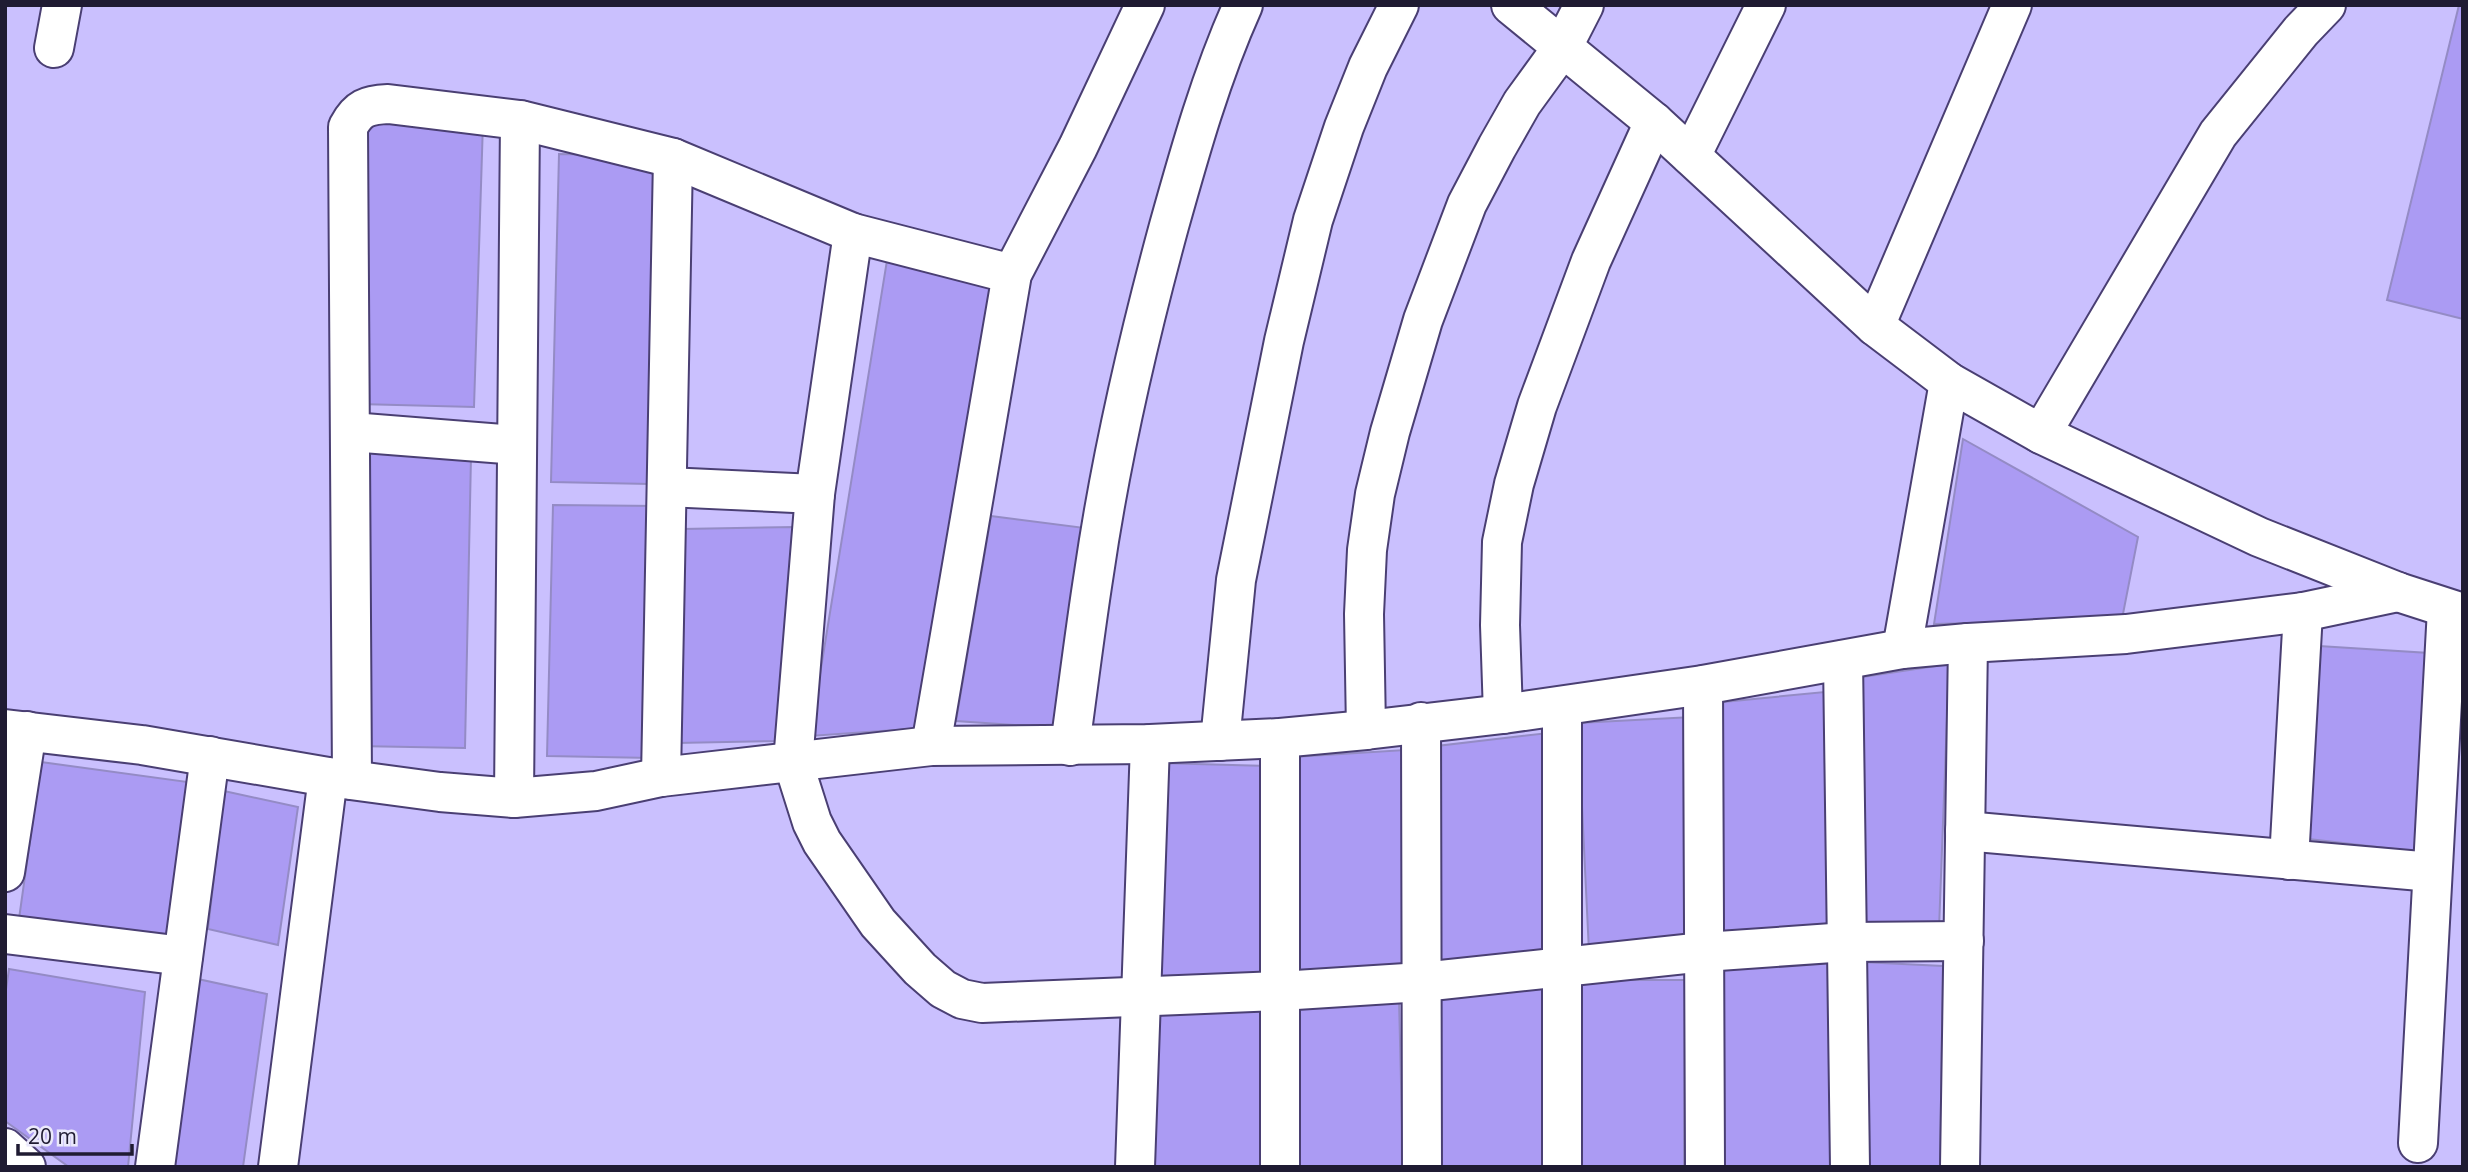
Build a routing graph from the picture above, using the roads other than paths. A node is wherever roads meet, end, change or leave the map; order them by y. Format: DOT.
graph roads {
  1 [pos="62,5"];
  2 [pos="1145,5"];
  3 [pos="1243,5"];
  4 [pos="1399,5"];
  5 [pos="1511,5"];
  6 [pos="1584,5"];
  7 [pos="1766,5"];
  8 [pos="2012,5"];
  9 [pos="2326,5"];
  10 [pos="54,48"];
  11 [pos="1562,48"];
  12 [pos="520,120"];
  13 [pos="1654,122"];
  14 [pos="1691,156"];
  15 [pos="673,158"];
  16 [pos="853,233"];
  17 [pos="1012,274"];
  18 [pos="1875,326"];
  19 [pos="1949,382"];
  20 [pos="351,432"];
  21 [pos="2040,434"];
  22 [pos="517,445"];
  23 [pos="667,487"];
  24 [pos="815,494"];
  25 [pos="2398,592"];
  26 [pos="2455,611"];
  27 [pos="2303,612"];
  28 [pos="1968,643"];
  29 [pos="1902,649"];
  30 [pos="1843,660"];
  31 [pos="1703,685"];
  32 [pos="1562,706"];
  33 [pos="1503,714"];
  34 [pos="1421,722"];
  35 [pos="16,730"];
  36 [pos="1366,730"];
  37 [pos="1280,738"];
  38 [pos="1220,741"];
  39 [pos="1150,744"];
  40 [pos="931,746"];
  41 [pos="1070,746"];
  42 [pos="210,756"];
  43 [pos="793,762"];
  44 [pos="662,777"];
  45 [pos="340,778"];
  46 [pos="514,798"];
  47 [pos="1965,831"];
  48 [pos="2289,860"];
  49 [pos="5,872"];
  50 [pos="2432,872"];
  51 [pos="5,934"];
  52 [pos="1964,941"];
  53 [pos="1847,942"];
  54 [pos="1704,952"];
  55 [pos="183,956"];
  56 [pos="1562,968"];
  57 [pos="1422,982"];
  58 [pos="1280,992"];
  59 [pos="1141,997"];
  60 [pos="2418,1143"];
  61 [pos="5,1148"];
  62 [pos="26,1167"];
  63 [pos="155,1167"];
  64 [pos="278,1167"];
  65 [pos="1135,1167"];
  66 [pos="1280,1167"];
  67 [pos="1422,1167"];
  68 [pos="1562,1167"];
  69 [pos="1705,1167"];
  70 [pos="1850,1167"];
  71 [pos="1960,1167"];
  1 -- 10 [label="street"];
  2 -- 17 [label="street"];
  3 -- 41 [label="street"];
  4 -- 38 [label="street"];
  5 -- 11 [label="street"];
  6 -- 11 [label="street"];
  7 -- 14 [label="street"];
  8 -- 18 [label="street"];
  9 -- 21 [label="street"];
  11 -- 13 [label="street"];
  11 -- 36 [label="street"];
  12 -- 15 [label="street"];
  12 -- 20 [label="street"];
  12 -- 22 [label="street"];
  13 -- 14 [label="street"];
  13 -- 33 [label="street"];
  14 -- 18 [label="street"];
  15 -- 16 [label="street"];
  15 -- 23 [label="street"];
  16 -- 17 [label="street"];
  16 -- 24 [label="street"];
  17 -- 40 [label="street"];
  18 -- 19 [label="street"];
  19 -- 21 [label="street"];
  19 -- 29 [label="street"];
  20 -- 22 [label="street"];
  20 -- 45 [label="street"];
  21 -- 25 [label="street"];
  22 -- 46 [label="street"];
  23 -- 24 [label="street"];
  23 -- 44 [label="street"];
  24 -- 43 [label="street"];
  25 -- 26 [label="street"];
  25 -- 27 [label="street"];
  26 -- 50 [label="street"];
  27 -- 28 [label="street"];
  27 -- 48 [label="street"];
  28 -- 29 [label="street"];
  28 -- 47 [label="street"];
  29 -- 30 [label="street"];
  30 -- 31 [label="street"];
  30 -- 53 [label="street"];
  31 -- 32 [label="street"];
  31 -- 54 [label="street"];
  32 -- 33 [label="street"];
  32 -- 56 [label="street"];
  33 -- 34 [label="street"];
  34 -- 36 [label="street"];
  34 -- 57 [label="street"];
  35 -- 42 [label="street"];
  35 -- 49 [label="street"];
  36 -- 37 [label="street"];
  37 -- 38 [label="street"];
  37 -- 58 [label="street"];
  38 -- 39 [label="street"];
  39 -- 41 [label="street"];
  39 -- 59 [label="street"];
  40 -- 41 [label="street"];
  40 -- 43 [label="street"];
  42 -- 45 [label="street"];
  42 -- 55 [label="street"];
  43 -- 44 [label="street"];
  43 -- 59 [label="street"];
  44 -- 46 [label="street"];
  45 -- 46 [label="street"];
  45 -- 64 [label="street"];
  47 -- 48 [label="street"];
  47 -- 52 [label="street"];
  48 -- 50 [label="street"];
  50 -- 60 [label="street"];
  51 -- 55 [label="street"];
  52 -- 53 [label="street"];
  52 -- 71 [label="street"];
  53 -- 54 [label="street"];
  53 -- 70 [label="street"];
  54 -- 56 [label="street"];
  54 -- 69 [label="street"];
  55 -- 63 [label="street"];
  56 -- 57 [label="street"];
  56 -- 68 [label="street"];
  57 -- 58 [label="street"];
  57 -- 67 [label="street"];
  58 -- 59 [label="street"];
  58 -- 66 [label="street"];
  59 -- 65 [label="street"];
  61 -- 62 [label="street"];
}
